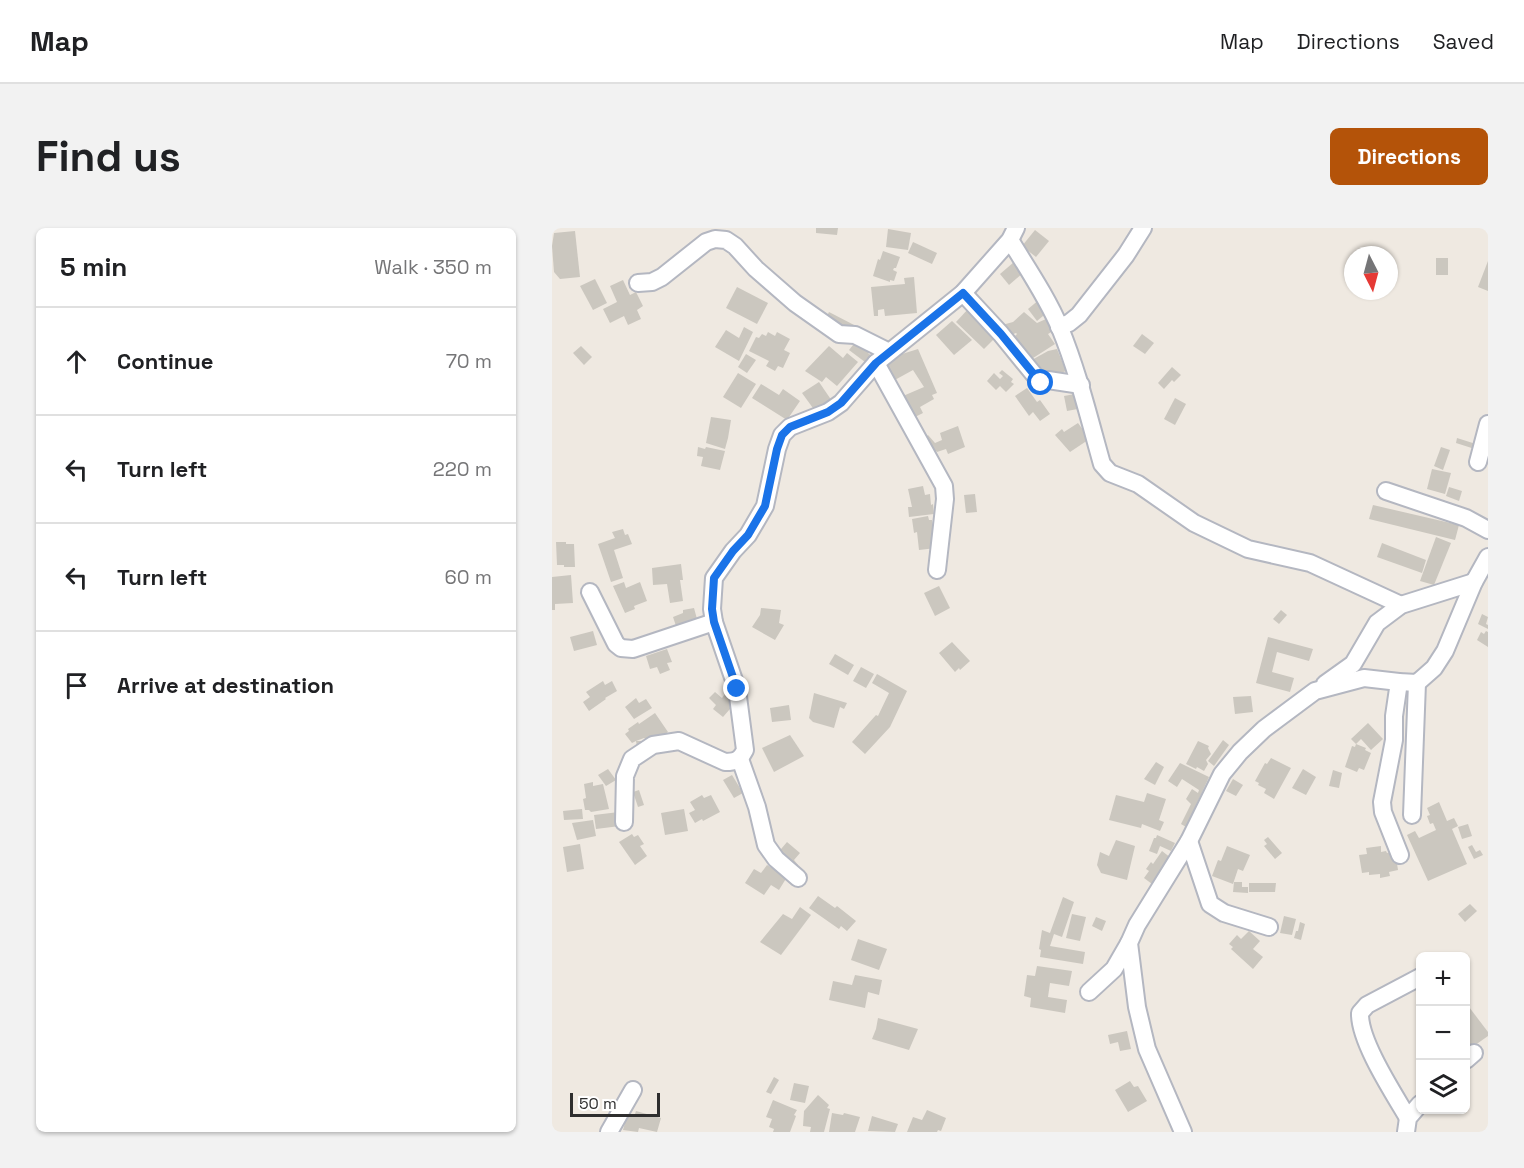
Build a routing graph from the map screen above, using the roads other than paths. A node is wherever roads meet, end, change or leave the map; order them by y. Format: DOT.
graph roads {
  1 [pos="1143,228"];
  2 [pos="1013,234"];
  3 [pos="638,283"];
  4 [pos="963,293"];
  5 [pos="1059,327"];
  6 [pos="883,357"];
  7 [pos="1081,386"];
  8 [pos="1488,424"];
  9 [pos="1478,462"];
  10 [pos="1386,491"];
  11 [pos="1488,530"];
  12 [pos="1488,557"];
  13 [pos="937,570"];
  14 [pos="1474,582"];
  15 [pos="590,592"];
  16 [pos="1401,605"];
  17 [pos="714,622"];
  18 [pos="1399,682"];
  19 [pos="1417,683"];
  20 [pos="1315,691"];
  21 [pos="740,759"];
  22 [pos="1412,815"];
  23 [pos="624,822"];
  24 [pos="1190,841"];
  25 [pos="1400,855"];
  26 [pos="798,878"];
  27 [pos="1269,927"];
  28 [pos="1129,944"];
  29 [pos="1416,978"];
  30 [pos="1089,992"];
  31 [pos="633,1090"];
  32 [pos="1416,1110"];
  33 [pos="1407,1125"];
  34 [pos="609,1132"];
  35 [pos="1183,1132"];
  1 -- 5 [label="street"];
  2 -- 4 [label="street"];
  2 -- 5 [label="street"];
  3 -- 6 [label="street"];
  4 -- 6 [label="street"];
  4 -- 7 [label="street"];
  5 -- 7 [label="street"];
  6 -- 13 [label="street"];
  6 -- 17 [label="street"];
  7 -- 16 [label="street"];
  8 -- 9 [label="street"];
  10 -- 11 [label="street"];
  12 -- 14 [label="street"];
  14 -- 16 [label="street"];
  14 -- 19 [label="street"];
  15 -- 17 [label="street"];
  16 -- 20 [label="street"];
  17 -- 21 [label="street"];
  18 -- 19 [label="street"];
  18 -- 20 [label="street"];
  18 -- 25 [label="street"];
  19 -- 22 [label="street"];
  20 -- 24 [label="street"];
  21 -- 23 [label="street"];
  21 -- 26 [label="street"];
  24 -- 27 [label="street"];
  24 -- 28 [label="street"];
  28 -- 30 [label="street"];
  28 -- 35 [label="street"];
  29 -- 33 [label="street"];
  31 -- 34 [label="street"];
  32 -- 33 [label="street"];
}
